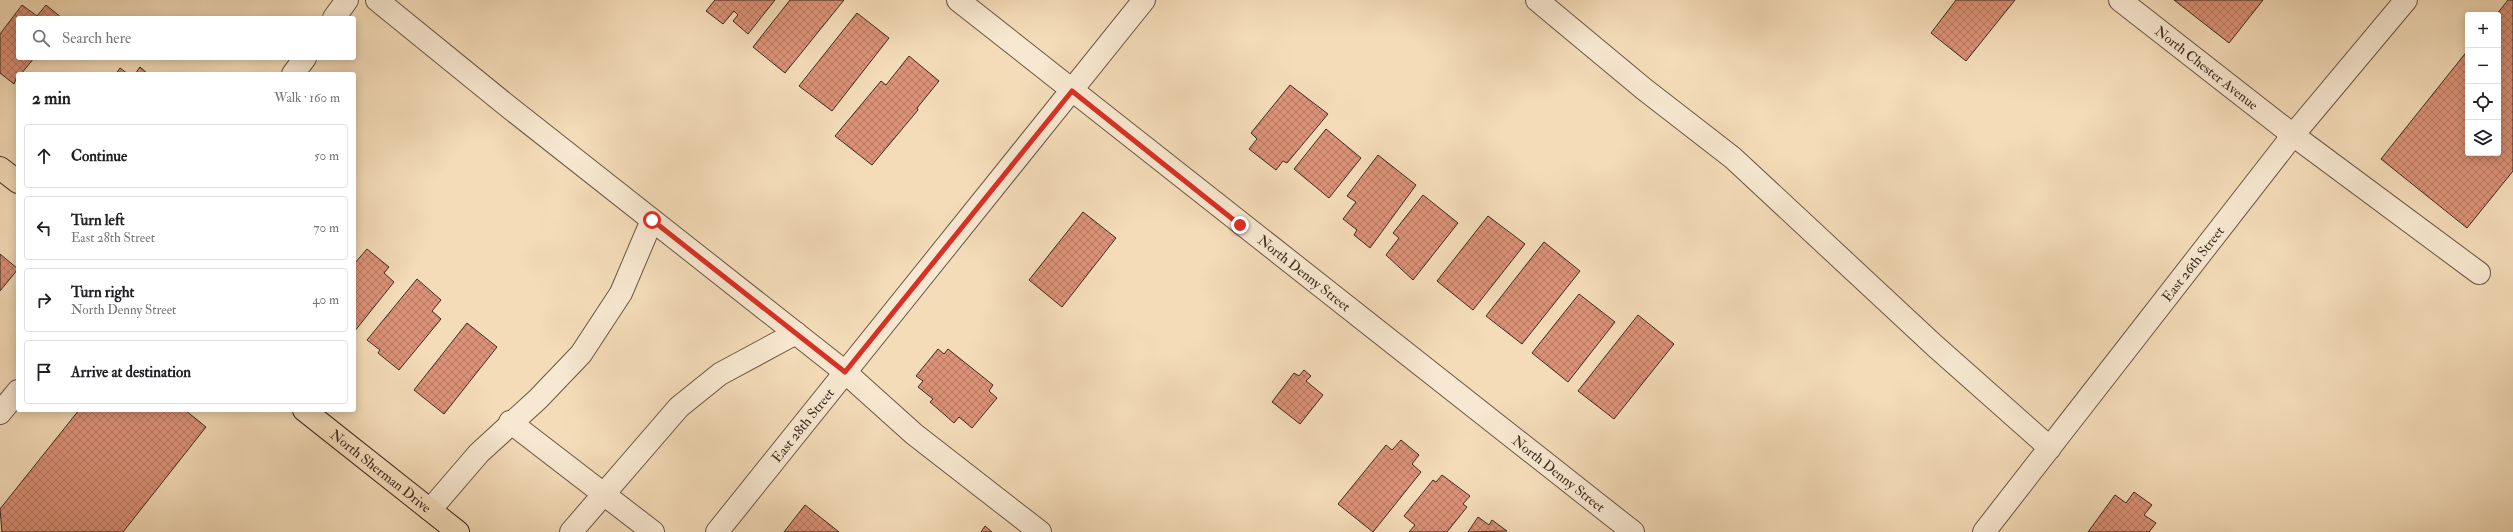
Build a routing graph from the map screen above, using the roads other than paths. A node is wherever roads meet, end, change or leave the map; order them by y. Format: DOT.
graph roads {
  1 [pos="347,0"];
  2 [pos="377,0"];
  3 [pos="958,0"];
  4 [pos="1144,0"];
  5 [pos="1538,0"];
  6 [pos="2120,0"];
  7 [pos="2406,0"];
  8 [pos="335,16"];
  9 [pos="304,60"];
  10 [pos="294,72"];
  11 [pos="1072,91"];
  12 [pos="2293,135"];
  13 [pos="0,168"];
  14 [pos="16,180"];
  15 [pos="652,220"];
  16 [pos="2479,274"];
  17 [pos="796,333"];
  18 [pos="845,372"];
  19 [pos="16,393"];
  20 [pos="307,412"];
  21 [pos="0,413"];
  22 [pos="510,422"];
  23 [pos="2050,448"];
  24 [pos="604,493"];
  25 [pos="430,510"];
  26 [pos="458,532"];
  27 [pos="571,532"];
  28 [pos="653,532"];
  29 [pos="717,532"];
  30 [pos="1040,532"];
  31 [pos="1633,532"];
  32 [pos="1984,532"];
  1 -- 8 [label="street"];
  2 -- 15 [label="street"];
  3 -- 11 [label="street, North Denny Street"];
  4 -- 11 [label="street, East 28th Street"];
  5 -- 23 [label="street"];
  6 -- 12 [label="street, North Chester Avenue"];
  7 -- 12 [label="street, East 26th Street"];
  9 -- 10 [label="street"];
  11 -- 18 [label="street, East 28th Street"];
  11 -- 31 [label="street, North Denny Street"];
  12 -- 16 [label="street, North Chester Avenue"];
  12 -- 23 [label="street, East 26th Street"];
  13 -- 14 [label="main road"];
  15 -- 17 [label="street"];
  15 -- 22 [label="street"];
  17 -- 18 [label="street"];
  17 -- 24 [label="street"];
  18 -- 29 [label="street, East 28th Street"];
  18 -- 30 [label="street"];
  19 -- 21 [label="street"];
  20 -- 25 [label="main road, North Sherman Drive"];
  22 -- 24 [label="street"];
  22 -- 25 [label="street"];
  23 -- 32 [label="street, East 26th Street"];
  24 -- 27 [label="street"];
  24 -- 28 [label="street"];
  25 -- 26 [label="main road, North Sherman Drive"];
}
